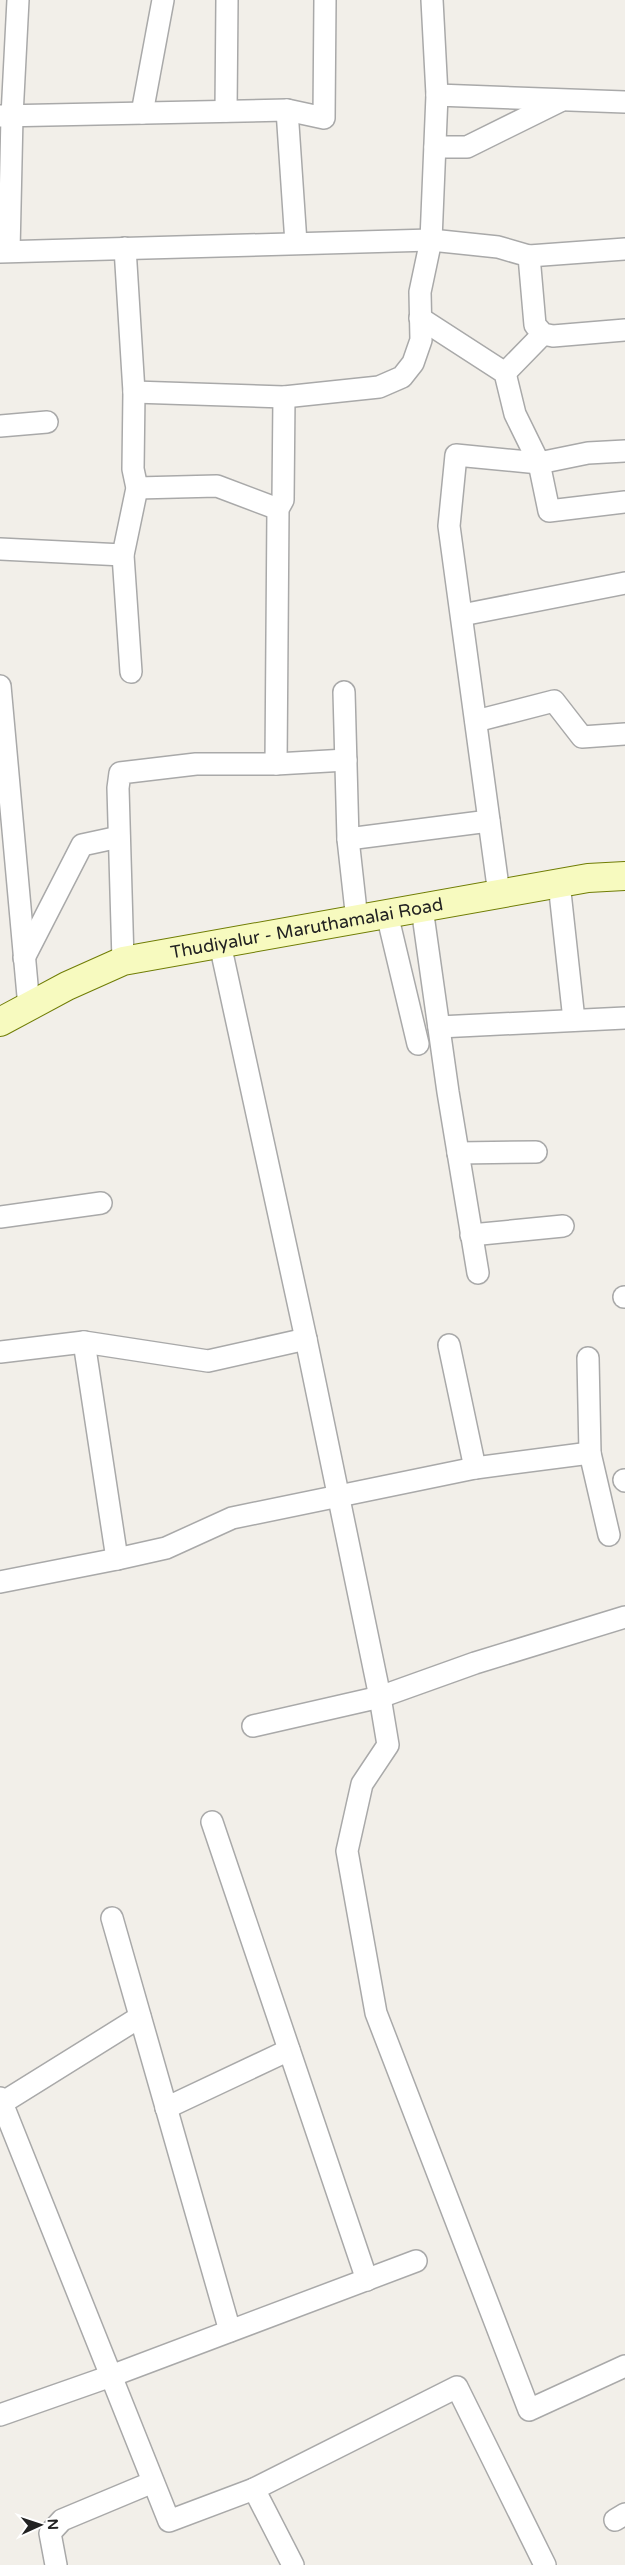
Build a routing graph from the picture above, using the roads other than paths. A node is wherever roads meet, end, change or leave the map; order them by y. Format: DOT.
graph roads {
  1 [pos="18,0"];
  2 [pos="163,0"];
  3 [pos="227,0"];
  4 [pos="325,0"];
  5 [pos="432,0"];
  6 [pos="437,95"];
  7 [pos="562,100"];
  8 [pos="625,102"];
  9 [pos="287,110"];
  10 [pos="226,111"];
  11 [pos="142,113"];
  12 [pos="6,116"];
  13 [pos="435,146"];
  14 [pos="431,240"];
  15 [pos="296,243"];
  16 [pos="125,248"];
  17 [pos="625,249"];
  18 [pos="5,252"];
  19 [pos="529,256"];
  20 [pos="420,318"];
  21 [pos="625,330"];
  22 [pos="543,334"];
  23 [pos="506,373"];
  24 [pos="134,392"];
  25 [pos="284,397"];
  26 [pos="47,422"];
  27 [pos="0,426"];
  28 [pos="625,451"];
  29 [pos="539,463"];
  30 [pos="137,488"];
  31 [pos="625,502"];
  32 [pos="278,509"];
  33 [pos="0,549"];
  34 [pos="123,555"];
  35 [pos="625,584"];
  36 [pos="462,615"];
  37 [pos="131,672"];
  38 [pos="0,686"];
  39 [pos="344,692"];
  40 [pos="476,721"];
  41 [pos="625,734"];
  42 [pos="346,760"];
  43 [pos="276,764"];
  44 [pos="489,821"];
  45 [pos="119,837"];
  46 [pos="348,839"];
  47 [pos="625,876"];
  48 [pos="559,883"];
  49 [pos="499,894"];
  50 [pos="422,908"];
  51 [pos="387,914"];
  52 [pos="357,920"];
  53 [pos="220,944"];
  54 [pos="24,958"];
  55 [pos="123,961"];
  56 [pos="29,1007"];
  57 [pos="625,1018"];
  58 [pos="574,1020"];
  59 [pos="0,1022"];
  60 [pos="439,1027"];
  61 [pos="418,1044"];
  62 [pos="536,1152"];
  63 [pos="458,1153"];
  64 [pos="100,1203"];
  65 [pos="0,1217"];
  66 [pos="563,1226"];
  67 [pos="472,1235"];
  68 [pos="478,1273"];
  69 [pos="306,1340"];
  70 [pos="84,1342"];
  71 [pos="449,1345"];
  72 [pos="0,1352"];
  73 [pos="588,1358"];
  74 [pos="590,1454"];
  75 [pos="475,1468"];
  76 [pos="338,1496"];
  77 [pos="609,1535"];
  78 [pos="116,1559"];
  79 [pos="0,1582"];
  80 [pos="625,1618"];
  81 [pos="380,1697"];
  82 [pos="253,1726"];
  83 [pos="212,1822"];
  84 [pos="112,1918"];
  85 [pos="140,2017"];
  86 [pos="289,2050"];
  87 [pos="1,2101"];
  88 [pos="166,2108"];
  89 [pos="416,2261"];
  90 [pos="367,2280"];
  91 [pos="230,2331"];
  92 [pos="625,2366"];
  93 [pos="111,2376"];
  94 [pos="0,2414"];
  95 [pos="153,2482"];
  96 [pos="254,2489"];
  97 [pos="56,2565"];
  98 [pos="293,2565"];
  99 [pos="544,2565"];
  1 -- 12 [label="street"];
  2 -- 11 [label="street"];
  3 -- 10 [label="street"];
  4 -- 9 [label="street"];
  5 -- 6 [label="street"];
  6 -- 7 [label="street"];
  6 -- 13 [label="street"];
  7 -- 8 [label="street"];
  7 -- 13 [label="street"];
  9 -- 10 [label="street"];
  9 -- 15 [label="street"];
  10 -- 11 [label="street"];
  11 -- 12 [label="street"];
  12 -- 18 [label="street"];
  13 -- 14 [label="street"];
  14 -- 15 [label="street"];
  14 -- 19 [label="street"];
  14 -- 20 [label="street"];
  15 -- 16 [label="street"];
  16 -- 18 [label="street"];
  16 -- 24 [label="street"];
  17 -- 19 [label="street"];
  19 -- 22 [label="street"];
  20 -- 23 [label="street"];
  20 -- 25 [label="street"];
  21 -- 22 [label="street"];
  22 -- 23 [label="street"];
  23 -- 29 [label="street"];
  24 -- 25 [label="street"];
  24 -- 30 [label="street"];
  25 -- 32 [label="street"];
  26 -- 27 [label="street"];
  28 -- 29 [label="street"];
  29 -- 31 [label="street"];
  29 -- 36 [label="street"];
  30 -- 32 [label="street"];
  30 -- 34 [label="street"];
  32 -- 43 [label="street"];
  33 -- 34 [label="street"];
  34 -- 37 [label="street"];
  35 -- 36 [label="street"];
  36 -- 40 [label="street"];
  38 -- 54 [label="street"];
  39 -- 42 [label="street"];
  40 -- 41 [label="street"];
  40 -- 44 [label="street"];
  42 -- 43 [label="street"];
  42 -- 46 [label="street"];
  43 -- 45 [label="street"];
  44 -- 46 [label="street"];
  44 -- 49 [label="street"];
  45 -- 54 [label="street"];
  45 -- 55 [label="street"];
  46 -- 52 [label="street"];
  47 -- 48 [label="main road, Thudiyalur - Maruthamalai Road"];
  48 -- 49 [label="main road, Thudiyalur - Maruthamalai Road"];
  48 -- 58 [label="street"];
  49 -- 50 [label="main road, Thudiyalur - Maruthamalai Road"];
  50 -- 51 [label="main road, Thudiyalur - Maruthamalai Road"];
  50 -- 60 [label="street"];
  51 -- 52 [label="main road, Thudiyalur - Maruthamalai Road"];
  51 -- 61 [label="street"];
  52 -- 53 [label="main road, Thudiyalur - Maruthamalai Road"];
  53 -- 55 [label="main road, Thudiyalur - Maruthamalai Road"];
  53 -- 69 [label="street"];
  54 -- 56 [label="street"];
  55 -- 56 [label="main road, Thudiyalur - Maruthamalai Road"];
  56 -- 59 [label="main road, Thudiyalur - Maruthamalai Road"];
  57 -- 58 [label="street"];
  58 -- 60 [label="street"];
  60 -- 63 [label="street"];
  62 -- 63 [label="street"];
  63 -- 67 [label="street"];
  64 -- 65 [label="street"];
  66 -- 67 [label="street"];
  67 -- 68 [label="street"];
  69 -- 70 [label="street"];
  69 -- 76 [label="street"];
  70 -- 72 [label="street"];
  70 -- 78 [label="street"];
  71 -- 75 [label="street"];
  73 -- 74 [label="street"];
  74 -- 75 [label="street"];
  74 -- 77 [label="street"];
  75 -- 76 [label="street"];
  76 -- 78 [label="street"];
  76 -- 81 [label="street"];
  78 -- 79 [label="street"];
  80 -- 81 [label="street"];
  81 -- 82 [label="street"];
  81 -- 92 [label="street"];
  83 -- 86 [label="street"];
  84 -- 85 [label="street"];
  85 -- 87 [label="street"];
  85 -- 88 [label="street"];
  86 -- 88 [label="street"];
  86 -- 90 [label="street"];
  87 -- 93 [label="street"];
  88 -- 91 [label="street"];
  89 -- 90 [label="street"];
  90 -- 91 [label="street"];
  91 -- 93 [label="street"];
  93 -- 94 [label="street"];
  93 -- 95 [label="street"];
  95 -- 96 [label="street"];
  95 -- 97 [label="street"];
  96 -- 98 [label="street"];
  96 -- 99 [label="street"];
}
